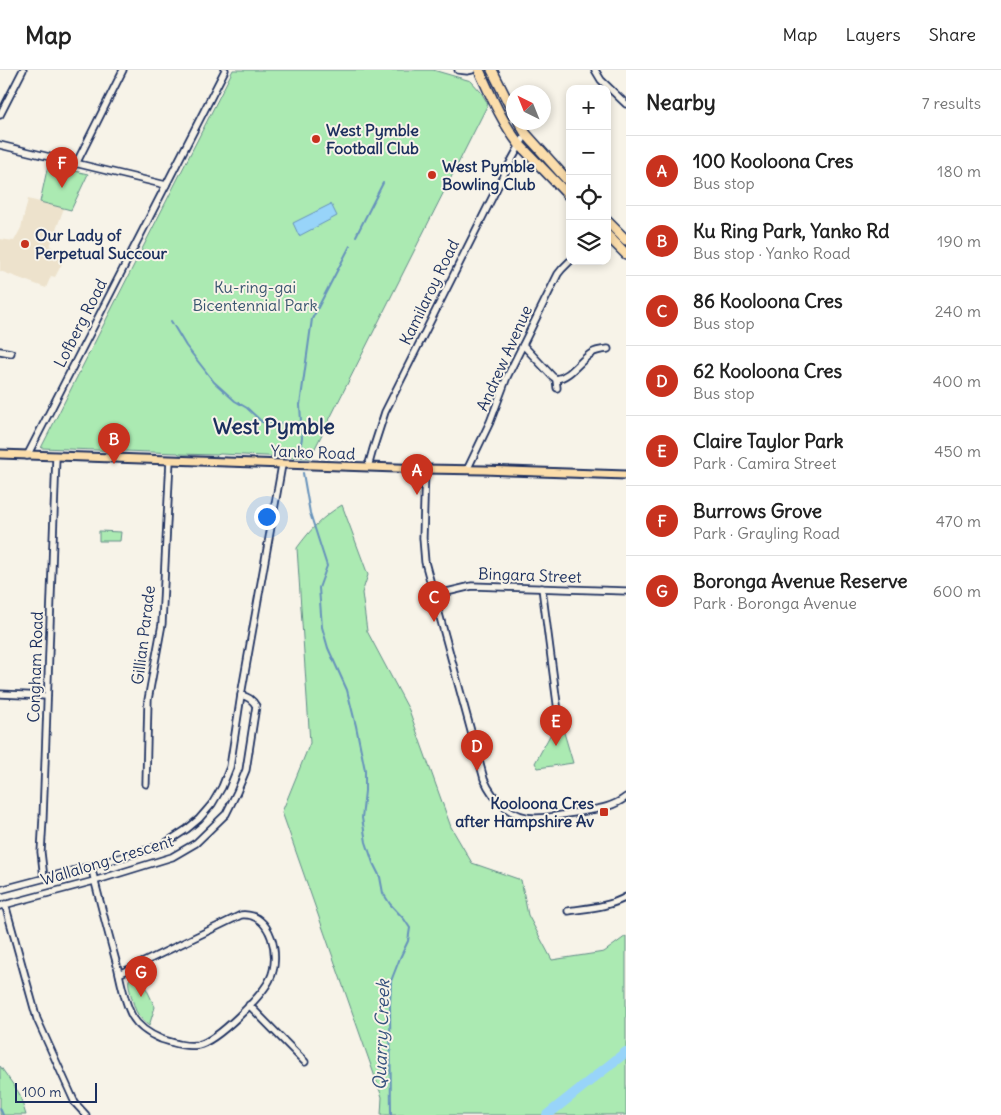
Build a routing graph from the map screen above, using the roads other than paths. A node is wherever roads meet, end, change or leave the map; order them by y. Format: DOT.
graph roads {
  1 [pos="22,70"];
  2 [pos="123,70"];
  3 [pos="225,70"];
  4 [pos="458,70"];
  5 [pos="472,70"];
  6 [pos="479,70"];
  7 [pos="492,70"];
  8 [pos="595,70"];
  9 [pos="506,98"];
  10 [pos="626,104"];
  11 [pos="0,115"];
  12 [pos="524,130"];
  13 [pos="526,134"];
  14 [pos="519,144"];
  15 [pos="0,145"];
  16 [pos="76,164"];
  17 [pos="566,179"];
  18 [pos="166,184"];
  19 [pos="566,193"];
  20 [pos="611,225"];
  21 [pos="611,239"];
  22 [pos="626,240"];
  23 [pos="626,254"];
  24 [pos="566,265"];
  25 [pos="523,345"];
  26 [pos="608,349"];
  27 [pos="0,351"];
  28 [pos="11,354"];
  29 [pos="556,379"];
  30 [pos="557,388"];
  31 [pos="0,454"];
  32 [pos="27,456"];
  33 [pos="56,457"];
  34 [pos="170,460"];
  35 [pos="282,465"];
  36 [pos="368,467"];
  37 [pos="424,469"];
  38 [pos="467,470"];
  39 [pos="626,475"];
  40 [pos="542,588"];
  41 [pos="626,591"];
  42 [pos="434,595"];
  43 [pos="0,694"];
  44 [pos="241,695"];
  45 [pos="47,696"];
  46 [pos="559,719"];
  47 [pos="146,784"];
  48 [pos="626,796"];
  49 [pos="90,866"];
  50 [pos="44,878"];
  51 [pos="94,881"];
  52 [pos="0,890"];
  53 [pos="626,897"];
  54 [pos="3,905"];
  55 [pos="568,911"];
  56 [pos="119,974"];
  57 [pos="249,1005"];
  58 [pos="305,1062"];
  59 [pos="86,1115"];
  1 -- 11 [label="street"];
  2 -- 16 [label="street"];
  3 -- 18 [label="street, Lofberg Road"];
  4 -- 5 [label="street"];
  6 -- 14 [label="highway"];
  7 -- 9 [label="highway"];
  8 -- 10 [label="street"];
  12 -- 13 [label="highway"];
  13 -- 14 [label="street, Kamilaroy Road"];
  13 -- 17 [label="highway"];
  14 -- 19 [label="highway"];
  14 -- 36 [label="street, Kamilaroy Road"];
  15 -- 16 [label="street"];
  16 -- 18 [label="street"];
  18 -- 32 [label="street, Lofberg Road"];
  20 -- 22 [label="highway"];
  21 -- 23 [label="highway"];
  24 -- 25 [label="street, Andrew Avenue"];
  25 -- 29 [label="street"];
  25 -- 38 [label="street, Andrew Avenue"];
  26 -- 29 [label="street"];
  27 -- 28 [label="street"];
  29 -- 30 [label="street"];
  31 -- 32 [label="main road, Yanko Road"];
  32 -- 33 [label="main road, Yanko Road"];
  33 -- 34 [label="main road, Yanko Road"];
  33 -- 45 [label="street, Congham Road"];
  34 -- 35 [label="main road, Yanko Road"];
  34 -- 47 [label="street, Gillian Parade"];
  35 -- 36 [label="main road, Yanko Road"];
  35 -- 44 [label="street, Wallalong Crescent"];
  36 -- 37 [label="main road, Yanko Road"];
  37 -- 38 [label="main road, Yanko Road"];
  37 -- 42 [label="street"];
  38 -- 39 [label="main road, Yanko Road"];
  40 -- 41 [label="street, Bingara Street"];
  40 -- 42 [label="street, Bingara Street"];
  40 -- 46 [label="street"];
  42 -- 48 [label="street"];
  43 -- 45 [label="street"];
  44 -- 49 [label="street, Wallalong Crescent"];
  44 -- 51 [label="street, Wallalong Crescent"];
  45 -- 50 [label="street, Congham Road"];
  49 -- 50 [label="street, Wallalong Crescent"];
  49 -- 51 [label="street"];
  50 -- 52 [label="street, Wallalong Crescent"];
  51 -- 54 [label="street, Wallalong Crescent"];
  51 -- 56 [label="street"];
  53 -- 55 [label="street"];
  54 -- 59 [label="street"];
  56 -- 57 [label="street"];
  56 -- 57 [label="street"];
  57 -- 58 [label="street"];
}
